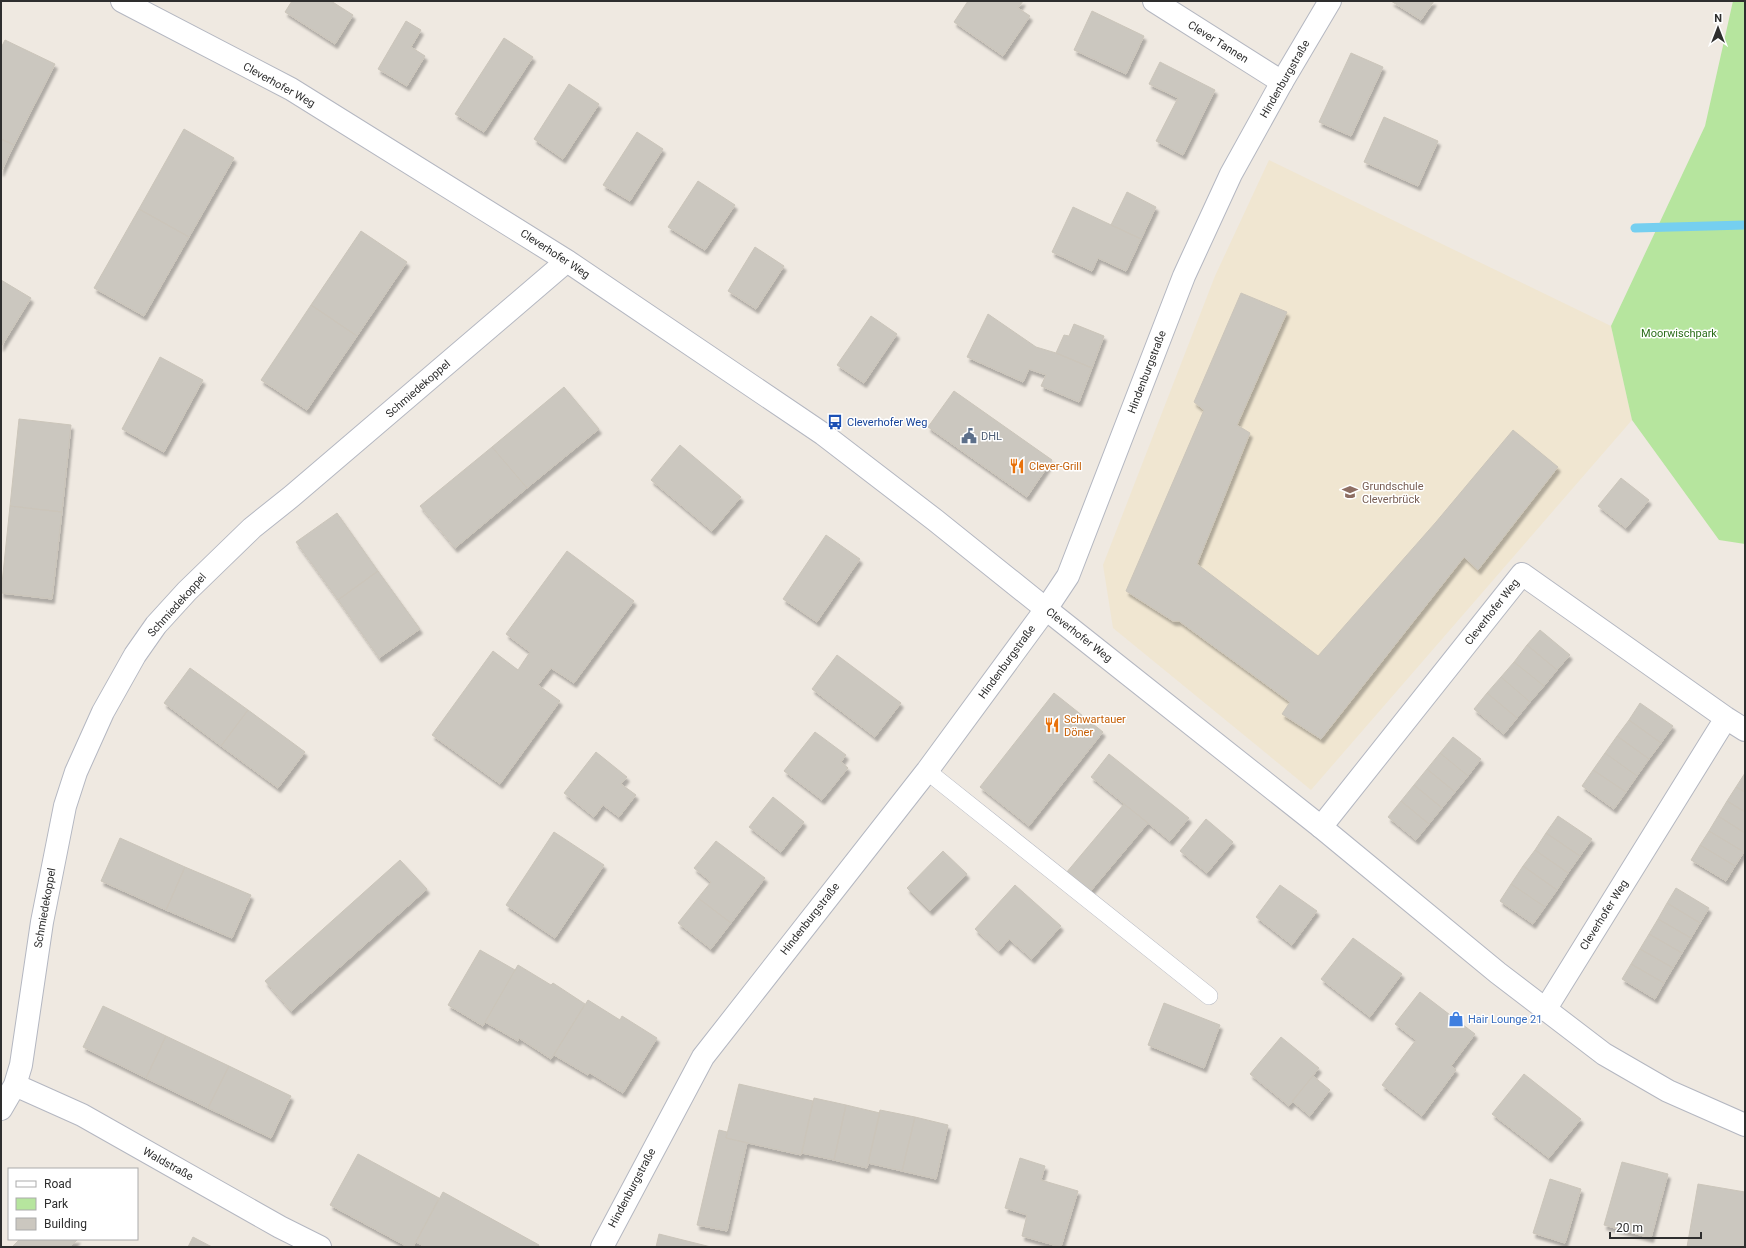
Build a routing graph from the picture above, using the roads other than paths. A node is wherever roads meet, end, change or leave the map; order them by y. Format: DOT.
graph roads {
  1 [pos="122,1"];
  2 [pos="1154,1"];
  3 [pos="1330,1"];
  4 [pos="1282,82"];
  5 [pos="567,261"];
  6 [pos="1046,609"];
  7 [pos="1726,718"];
  8 [pos="1745,730"];
  9 [pos="927,770"];
  10 [pos="1322,827"];
  11 [pos="1210,996"];
  12 [pos="1546,1010"];
  13 [pos="15,1085"];
  14 [pos="1,1109"];
  15 [pos="1745,1125"];
  16 [pos="320,1247"];
  17 [pos="602,1247"];
  1 -- 5 [label="street, Cleverhofer Weg"];
  2 -- 4 [label="street, Clever Tannen"];
  3 -- 4 [label="street, Hindenburgstraße"];
  4 -- 6 [label="street, Hindenburgstraße"];
  5 -- 6 [label="street, Cleverhofer Weg"];
  5 -- 13 [label="street, Schmiedekoppel"];
  6 -- 9 [label="street, Hindenburgstraße"];
  6 -- 10 [label="street, Cleverhofer Weg"];
  7 -- 8 [label="street, Cleverhofer Weg"];
  7 -- 10 [label="street, Cleverhofer Weg"];
  7 -- 12 [label="street, Cleverhofer Weg"];
  9 -- 11 [label="lane"];
  9 -- 17 [label="street, Hindenburgstraße"];
  10 -- 12 [label="street, Cleverhofer Weg"];
  12 -- 15 [label="street, Cleverhofer Weg"];
  13 -- 14 [label="street, Schmiedekoppel"];
  13 -- 16 [label="street, Waldstraße"];
}
